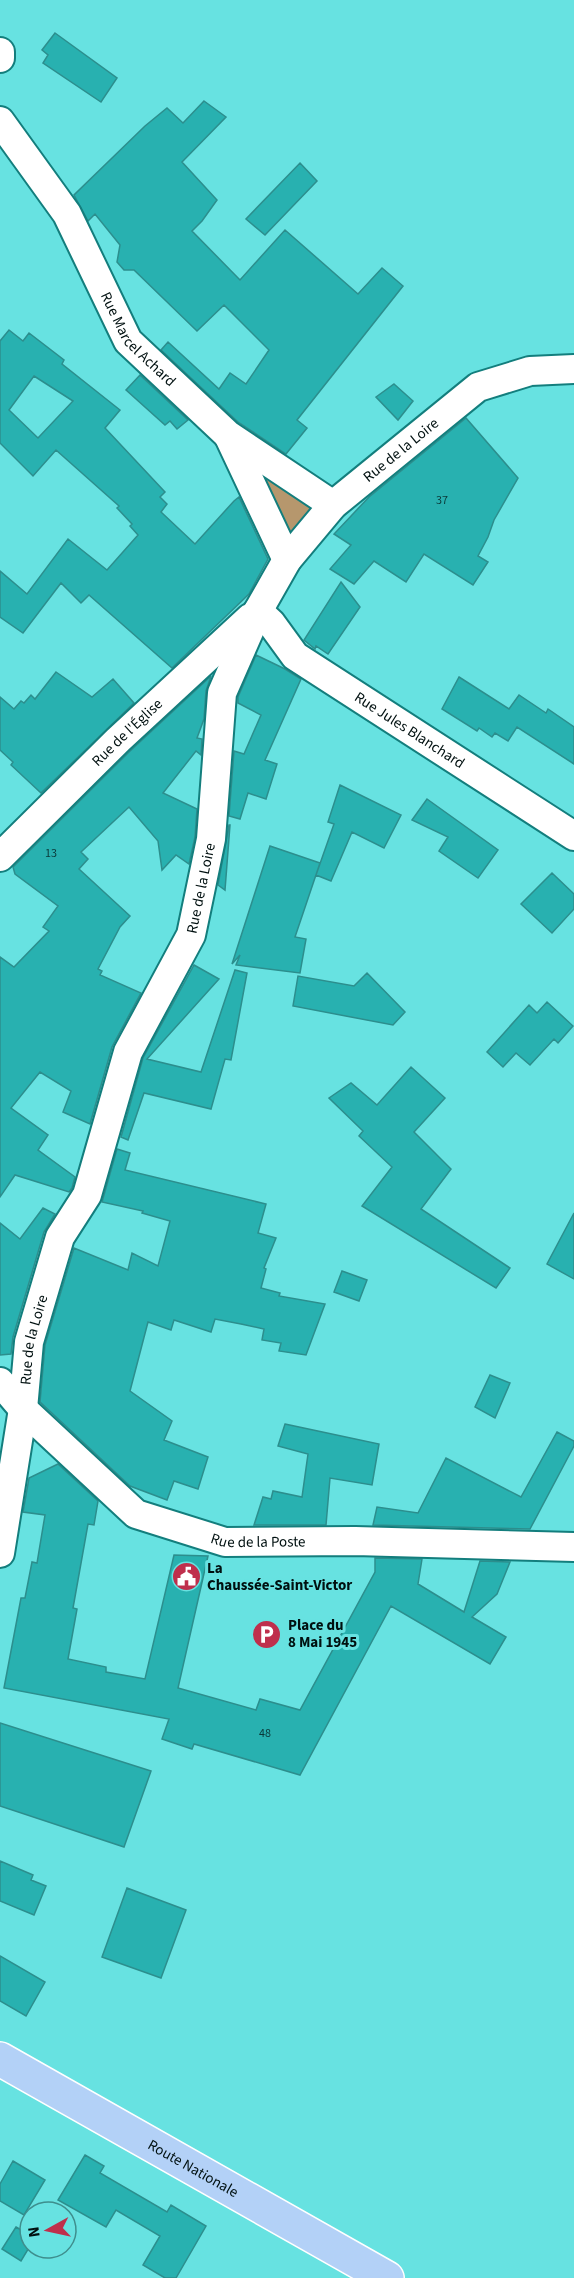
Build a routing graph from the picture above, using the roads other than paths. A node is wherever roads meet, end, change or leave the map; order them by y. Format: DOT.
graph roads {
  1 [pos="0,52"];
  2 [pos="0,58"];
  3 [pos="0,121"];
  4 [pos="574,369"];
  5 [pos="228,435"];
  6 [pos="333,505"];
  7 [pos="287,560"];
  8 [pos="258,611"];
  9 [pos="574,836"];
  10 [pos="0,857"];
  11 [pos="0,1382"];
  12 [pos="23,1409"];
  13 [pos="574,1546"];
  14 [pos="0,1553"];
  15 [pos="0,2059"];
  16 [pos="387,2278"];
  1 -- 2 [label="street"];
  3 -- 5 [label="street, Rue Marcel Achard"];
  4 -- 6 [label="street, Rue de la Loire"];
  5 -- 6 [label="street, Rue Marcel Achard"];
  5 -- 7 [label="street"];
  6 -- 7 [label="street, Rue de la Loire"];
  7 -- 8 [label="street, Rue de la Loire"];
  8 -- 9 [label="street, Rue Jules Blanchard"];
  8 -- 10 [label="street, Rue de l'Église"];
  8 -- 12 [label="street, Rue de la Loire"];
  11 -- 12 [label="street, Rue de la Poste"];
  12 -- 13 [label="street, Rue de la Poste"];
  12 -- 14 [label="street, Rue de la Loire"];
  15 -- 16 [label="main road, Route Nationale"];
}
